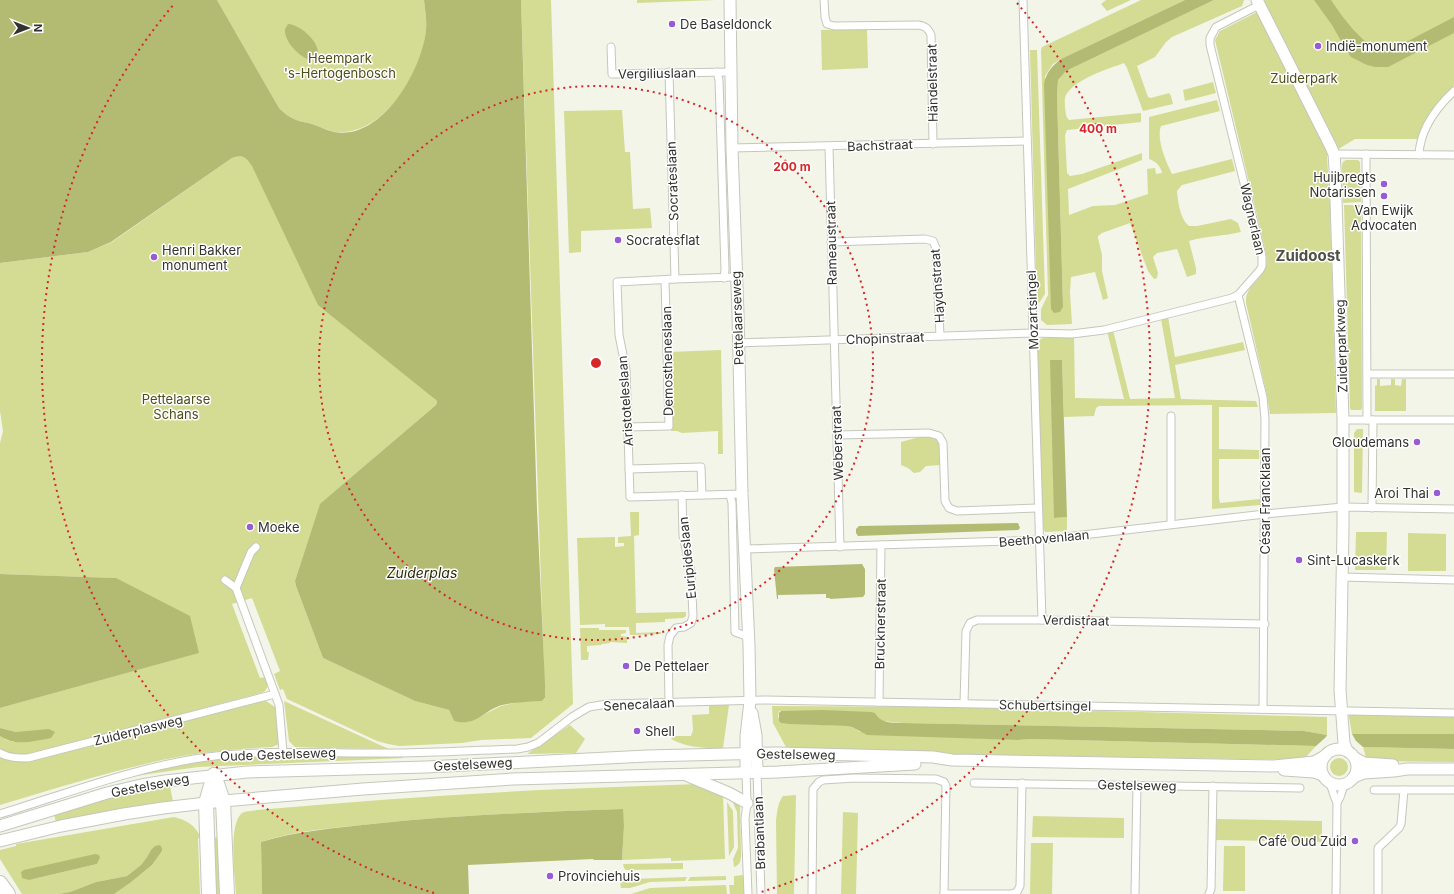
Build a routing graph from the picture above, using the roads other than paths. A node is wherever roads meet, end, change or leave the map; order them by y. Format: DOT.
graph roads {
  1 [pos="730,0"];
  2 [pos="824,0"];
  3 [pos="1023,0"];
  4 [pos="1258,2"];
  5 [pos="611,46"];
  6 [pos="669,72"];
  7 [pos="717,72"];
  8 [pos="730,72"];
  9 [pos="1454,92"];
  10 [pos="1027,141"];
  11 [pos="933,144"];
  12 [pos="829,147"];
  13 [pos="732,148"];
  14 [pos="1334,154"];
  15 [pos="1366,154"];
  16 [pos="1419,155"];
  17 [pos="1454,155"];
  18 [pos="831,242"];
  19 [pos="736,277"];
  20 [pos="724,278"];
  21 [pos="675,279"];
  22 [pos="665,280"];
  23 [pos="1238,295"];
  24 [pos="1033,333"];
  25 [pos="940,336"];
  26 [pos="834,340"];
  27 [pos="738,342"];
  28 [pos="1366,374"];
  29 [pos="1454,374"];
  30 [pos="1171,416"];
  31 [pos="1343,420"];
  32 [pos="1370,420"];
  33 [pos="1454,420"];
  34 [pos="628,428"];
  35 [pos="837,435"];
  36 [pos="629,469"];
  37 [pos="742,494"];
  38 [pos="702,495"];
  39 [pos="730,495"];
  40 [pos="682,496"];
  41 [pos="1343,507"];
  42 [pos="1038,508"];
  43 [pos="1372,508"];
  44 [pos="1454,510"];
  45 [pos="1265,514"];
  46 [pos="1171,524"];
  47 [pos="1039,540"];
  48 [pos="881,545"];
  49 [pos="256,547"];
  50 [pos="840,547"];
  51 [pos="744,549"];
  52 [pos="1342,577"];
  53 [pos="225,580"];
  54 [pos="1454,580"];
  55 [pos="236,588"];
  56 [pos="1042,620"];
  57 [pos="1265,624"];
  58 [pos="749,637"];
  59 [pos="275,694"];
  60 [pos="750,700"];
  61 [pos="669,702"];
  62 [pos="879,702"];
  63 [pos="964,703"];
  64 [pos="1263,709"];
  65 [pos="1340,710"];
  66 [pos="1454,713"];
  67 [pos="516,749"];
  68 [pos="283,752"];
  69 [pos="0,753"];
  70 [pos="752,753"];
  71 [pos="1328,754"];
  72 [pos="1351,755"];
  73 [pos="952,760"];
  74 [pos="1274,766"];
  75 [pos="1407,769"];
  76 [pos="1454,769"];
  77 [pos="752,772"];
  78 [pos="683,774"];
  79 [pos="214,775"];
  80 [pos="1354,777"];
  81 [pos="1326,779"];
  82 [pos="974,783"];
  83 [pos="1022,783"];
  84 [pos="1345,784"];
  85 [pos="1137,785"];
  86 [pos="1213,786"];
  87 [pos="1300,788"];
  88 [pos="1374,790"];
  89 [pos="1404,790"];
  90 [pos="1454,790"];
  91 [pos="223,801"];
  92 [pos="1337,802"];
  93 [pos="206,803"];
  94 [pos="747,803"];
  95 [pos="0,814"];
  96 [pos="0,826"];
  97 [pos="0,840"];
  98 [pos="0,883"];
  99 [pos="8,894"];
  100 [pos="209,894"];
  101 [pos="227,894"];
  102 [pos="748,894"];
  103 [pos="761,894"];
  104 [pos="812,894"];
  105 [pos="944,894"];
  106 [pos="1010,894"];
  107 [pos="1135,894"];
  108 [pos="1209,894"];
  109 [pos="1336,894"];
  110 [pos="1378,894"];
  1 -- 8 [label="main road, Pettelaarseweg"];
  2 -- 11 [label="street, Händelstraat"];
  3 -- 10 [label="street, Mozartsingel"];
  4 -- 14 [label="main road, Zuiderparkweg"];
  4 -- 23 [label="street, Wagnerlaan"];
  5 -- 6 [label="street, Vergiliuslaan"];
  6 -- 7 [label="street, Vergiliuslaan"];
  6 -- 21 [label="street, Socrateslaan"];
  7 -- 8 [label="street, Vergiliuslaan"];
  7 -- 20 [label="street, Pettelaarseweg"];
  8 -- 13 [label="main road, Pettelaarseweg"];
  9 -- 16 [label="street"];
  10 -- 11 [label="street, Bachstraat"];
  10 -- 24 [label="street, Mozartsingel"];
  11 -- 12 [label="street, Bachstraat"];
  12 -- 13 [label="street, Bachstraat"];
  12 -- 18 [label="street, Rameaustraat"];
  13 -- 19 [label="main road, Pettelaarseweg"];
  14 -- 15 [label="street"];
  14 -- 31 [label="main road, Zuiderparkweg"];
  15 -- 16 [label="street"];
  15 -- 28 [label="street, Zuiderparkweg"];
  16 -- 17 [label="street"];
  18 -- 25 [label="street, Haydnstraat"];
  18 -- 26 [label="street, Rameaustraat"];
  19 -- 20 [label="street"];
  19 -- 27 [label="main road, Pettelaarseweg"];
  20 -- 21 [label="street"];
  21 -- 22 [label="street"];
  22 -- 34 [label="street, Demostheneslaan"];
  22 -- 34 [label="street, Aristoteleslaan"];
  23 -- 24 [label="street"];
  23 -- 45 [label="street, César Francklaan"];
  24 -- 25 [label="street, Chopinstraat"];
  24 -- 42 [label="street, Mozartsingel"];
  25 -- 26 [label="street, Chopinstraat"];
  26 -- 27 [label="street, Chopinstraat"];
  26 -- 35 [label="street, Weberstraat"];
  27 -- 37 [label="main road, Pettelaarseweg"];
  28 -- 29 [label="street"];
  28 -- 32 [label="street, Zuiderparkweg"];
  30 -- 46 [label="street"];
  31 -- 32 [label="street"];
  31 -- 41 [label="main road, Zuiderparkweg"];
  32 -- 33 [label="street"];
  32 -- 43 [label="street, Zuiderparkweg"];
  34 -- 36 [label="street, Aristoteleslaan"];
  35 -- 42 [label="street"];
  35 -- 50 [label="street, Weberstraat"];
  36 -- 38 [label="street"];
  36 -- 40 [label="street, Aristoteleslaan"];
  37 -- 39 [label="street"];
  37 -- 51 [label="main road, Pettelaarseweg"];
  38 -- 39 [label="street"];
  38 -- 40 [label="street"];
  39 -- 58 [label="street"];
  40 -- 61 [label="street, Euripideslaan"];
  41 -- 43 [label="street, Beethovenlaan"];
  41 -- 45 [label="street, Beethovenlaan"];
  41 -- 52 [label="main road, Zuiderparkweg"];
  42 -- 47 [label="street, Mozartsingel"];
  43 -- 44 [label="street, Beethovenlaan"];
  45 -- 46 [label="street, Beethovenlaan"];
  45 -- 57 [label="street, César Francklaan"];
  46 -- 47 [label="street, Beethovenlaan"];
  47 -- 48 [label="street, Beethovenlaan"];
  47 -- 56 [label="street, Mozartsingel"];
  48 -- 50 [label="street, Beethovenlaan"];
  48 -- 62 [label="street, Brucknerstraat"];
  49 -- 55 [label="street"];
  50 -- 51 [label="street, Beethovenlaan"];
  51 -- 58 [label="main road, Pettelaarseweg"];
  52 -- 54 [label="street"];
  52 -- 65 [label="main road, Zuiderparkweg"];
  53 -- 55 [label="street"];
  55 -- 59 [label="street"];
  56 -- 57 [label="street, Verdistraat"];
  56 -- 63 [label="street, Verdistraat"];
  57 -- 64 [label="street, César Francklaan"];
  58 -- 60 [label="main road, Pettelaarseweg"];
  59 -- 68 [label="street"];
  59 -- 69 [label="street, Zuiderplasweg"];
  60 -- 61 [label="street, Senecalaan"];
  60 -- 62 [label="street, Schubertsingel"];
  60 -- 70 [label="main road, Pettelaarseweg"];
  61 -- 67 [label="street, Senecalaan"];
  62 -- 63 [label="street, Schubertsingel"];
  63 -- 64 [label="street, Schubertsingel"];
  64 -- 65 [label="street, Schubertsingel"];
  65 -- 66 [label="street, Schubertsingel"];
  65 -- 71 [label="main road, Zuiderparkweg"];
  65 -- 72 [label="main road, Zuiderparkweg"];
  67 -- 68 [label="street, Oude Gestelseweg"];
  68 -- 95 [label="street, Oude Gestelseweg"];
  70 -- 73 [label="main road, Gestelseweg"];
  70 -- 77 [label="main road, Pettelaarseweg"];
  70 -- 79 [label="main road, Gestelseweg"];
  71 -- 72 [label="main road"];
  71 -- 74 [label="main road, Gestelseweg"];
  71 -- 81 [label="main road"];
  72 -- 75 [label="main road"];
  72 -- 80 [label="main road"];
  73 -- 74 [label="main road, Gestelseweg"];
  73 -- 77 [label="main road, Gestelseweg"];
  74 -- 81 [label="main road, Gestelseweg"];
  75 -- 76 [label="main road"];
  75 -- 80 [label="main road"];
  77 -- 78 [label="main road, Gestelseweg"];
  77 -- 94 [label="street, Brabantlaan"];
  77 -- 103 [label="street, Brabantlaan"];
  78 -- 91 [label="main road, Gestelseweg"];
  78 -- 94 [label="main road"];
  79 -- 91 [label="highway"];
  79 -- 93 [label="highway"];
  79 -- 96 [label="main road, Gestelseweg"];
  80 -- 84 [label="main road"];
  81 -- 84 [label="main road"];
  81 -- 92 [label="street"];
  82 -- 83 [label="street, Gestelseweg"];
  83 -- 85 [label="street, Gestelseweg"];
  83 -- 106 [label="street"];
  84 -- 92 [label="street"];
  85 -- 86 [label="street, Gestelseweg"];
  85 -- 107 [label="street"];
  86 -- 87 [label="street, Gestelseweg"];
  86 -- 108 [label="street"];
  88 -- 89 [label="street"];
  89 -- 90 [label="street"];
  89 -- 110 [label="street"];
  91 -- 93 [label="main road, Gestelseweg"];
  91 -- 101 [label="highway"];
  92 -- 109 [label="street"];
  93 -- 97 [label="main road, Gestelseweg"];
  93 -- 100 [label="highway"];
  94 -- 102 [label="street, Brabantlaan"];
  98 -- 99 [label="highway"];
  104 -- 105 [label="street, Gestelseweg"];
  105 -- 106 [label="street"];
}
